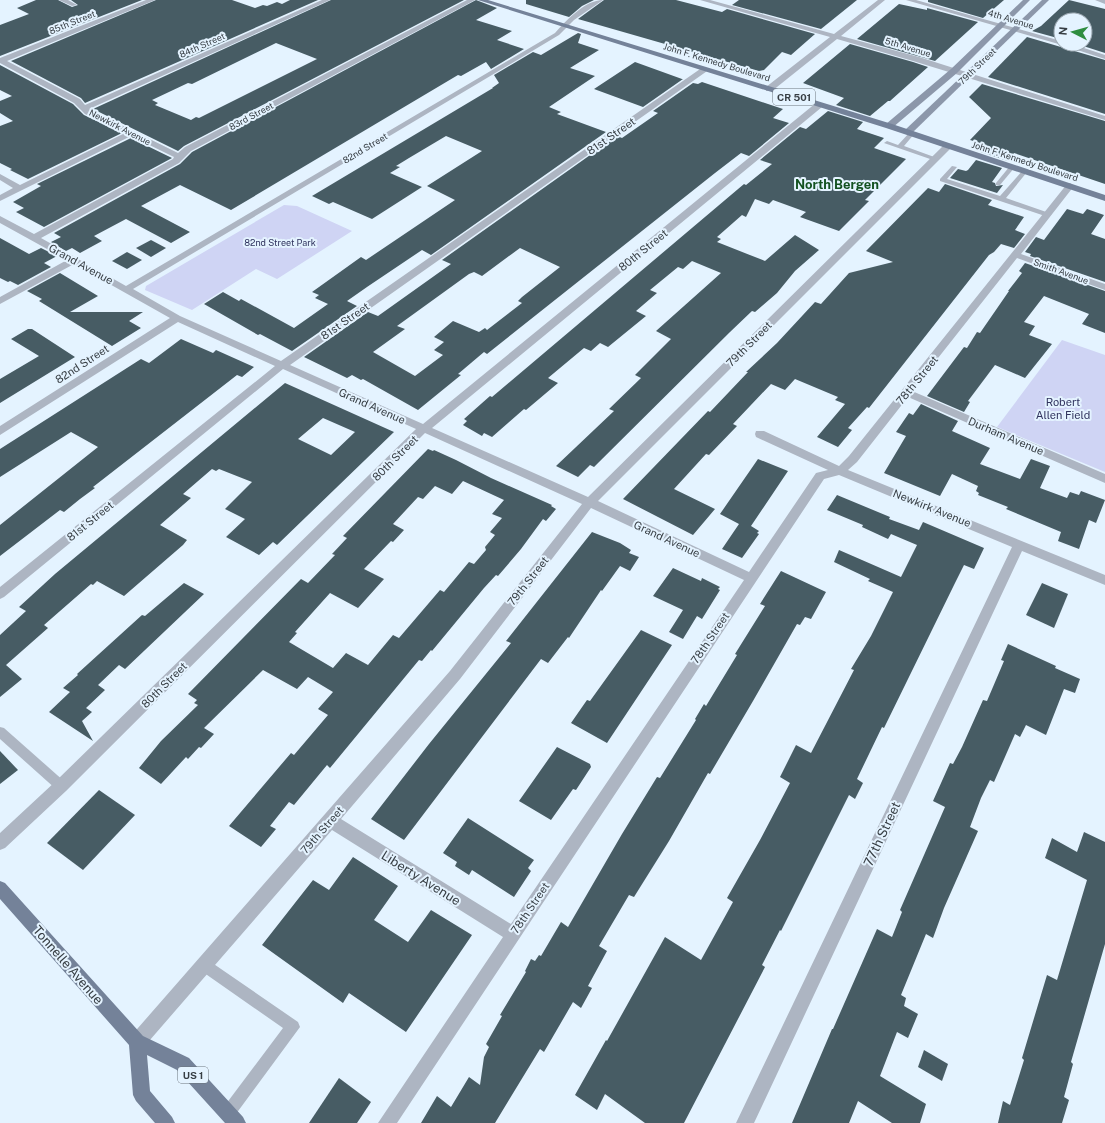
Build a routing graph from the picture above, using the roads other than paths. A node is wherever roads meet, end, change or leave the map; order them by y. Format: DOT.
graph roads {
  1 [pos="62,0"];
  2 [pos="152,0"];
  3 [pos="327,0"];
  4 [pos="472,0"];
  5 [pos="481,0"];
  6 [pos="600,0"];
  7 [pos="703,0"];
  8 [pos="882,0"];
  9 [pos="909,0"];
  10 [pos="1028,0"];
  11 [pos="1046,0"];
  12 [pos="1098,0"];
  13 [pos="1105,2"];
  14 [pos="74,5"];
  15 [pos="1002,25"];
  16 [pos="565,26"];
  17 [pos="1014,30"];
  18 [pos="837,36"];
  19 [pos="1053,41"];
  20 [pos="1090,52"];
  21 [pos="1105,57"];
  22 [pos="0,61"];
  23 [pos="706,69"];
  24 [pos="954,71"];
  25 [pos="966,76"];
  26 [pos="769,89"];
  27 [pos="820,105"];
  28 [pos="85,108"];
  29 [pos="1105,118"];
  30 [pos="889,126"];
  31 [pos="130,133"];
  32 [pos="910,133"];
  33 [pos="887,143"];
  34 [pos="948,146"];
  35 [pos="900,147"];
  36 [pos="179,156"];
  37 [pos="936,159"];
  38 [pos="954,167"];
  39 [pos="1012,167"];
  40 [pos="1025,171"];
  41 [pos="0,176"];
  42 [pos="1070,186"];
  43 [pos="19,188"];
  44 [pos="989,195"];
  45 [pos="0,198"];
  46 [pos="1105,198"];
  47 [pos="1002,199"];
  48 [pos="1048,214"];
  49 [pos="0,219"];
  50 [pos="34,238"];
  51 [pos="1016,255"];
  52 [pos="73,261"];
  53 [pos="1105,287"];
  54 [pos="126,290"];
  55 [pos="0,301"];
  56 [pos="177,318"];
  57 [pos="282,365"];
  58 [pos="907,393"];
  59 [pos="423,429"];
  60 [pos="0,431"];
  61 [pos="760,434"];
  62 [pos="840,471"];
  63 [pos="1105,479"];
  64 [pos="589,503"];
  65 [pos="1019,544"];
  66 [pos="751,578"];
  67 [pos="1105,580"];
  68 [pos="0,594"];
  69 [pos="0,732"];
  70 [pos="61,786"];
  71 [pos="330,822"];
  72 [pos="0,844"];
  73 [pos="0,888"];
  74 [pos="513,934"];
  75 [pos="205,965"];
  76 [pos="137,1042"];
  77 [pos="233,1118"];
  78 [pos="166,1123"];
  79 [pos="387,1123"];
  80 [pos="745,1123"];
  1 -- 14 [label="street"];
  2 -- 22 [label="street, 85th Street"];
  3 -- 28 [label="street, 84th Street"];
  4 -- 36 [label="street, 83rd Street"];
  5 -- 16 [label="main road, John F. Kennedy Boulevard / CR 501"];
  6 -- 16 [label="street, 82nd Street"];
  7 -- 18 [label="street, 5th Avenue"];
  8 -- 18 [label="street"];
  9 -- 15 [label="street, 4th Avenue"];
  10 -- 15 [label="street, 79th Street"];
  11 -- 17 [label="street, 79th Street"];
  12 -- 13 [label="street"];
  15 -- 17 [label="street, 4th Avenue"];
  15 -- 24 [label="street, 79th Street"];
  16 -- 23 [label="main road, John F. Kennedy Boulevard / CR 501"];
  16 -- 54 [label="street, 82nd Street"];
  17 -- 19 [label="street, 4th Avenue"];
  17 -- 25 [label="street, 79th Street"];
  18 -- 24 [label="street, 5th Avenue"];
  18 -- 26 [label="street"];
  20 -- 21 [label="street"];
  22 -- 28 [label="street, Newkirk Avenue"];
  23 -- 26 [label="main road, John F. Kennedy Boulevard / CR 501"];
  23 -- 57 [label="street, 81st Street"];
  24 -- 25 [label="street, 5th Avenue"];
  24 -- 30 [label="street, 79th Street"];
  25 -- 29 [label="street, 5th Avenue"];
  25 -- 32 [label="street, 79th Street"];
  26 -- 27 [label="main road, John F. Kennedy Boulevard / CR 501"];
  27 -- 30 [label="main road, John F. Kennedy Boulevard / CR 501"];
  27 -- 59 [label="street, 80th Street"];
  28 -- 31 [label="street, Newkirk Avenue"];
  30 -- 32 [label="main road, John F. Kennedy Boulevard / CR 501"];
  31 -- 36 [label="street, Newkirk Avenue"];
  31 -- 43 [label="street"];
  32 -- 34 [label="main road, John F. Kennedy Boulevard / CR 501"];
  32 -- 35 [label="lane"];
  33 -- 35 [label="lane"];
  34 -- 37 [label="street, 79th Street"];
  34 -- 39 [label="main road, John F. Kennedy Boulevard / CR 501"];
  35 -- 37 [label="lane"];
  36 -- 50 [label="street, 83rd Street"];
  37 -- 64 [label="street, 79th Street"];
  38 -- 44 [label="lane"];
  39 -- 40 [label="main road, John F. Kennedy Boulevard / CR 501"];
  39 -- 44 [label="lane"];
  40 -- 42 [label="main road, John F. Kennedy Boulevard / CR 501"];
  40 -- 47 [label="lane"];
  41 -- 43 [label="street"];
  42 -- 46 [label="main road, John F. Kennedy Boulevard / CR 501"];
  42 -- 48 [label="street, 78th Street"];
  43 -- 45 [label="street"];
  44 -- 47 [label="lane"];
  47 -- 48 [label="lane"];
  48 -- 51 [label="street, 78th Street"];
  49 -- 50 [label="street, Grand Avenue"];
  50 -- 52 [label="street, Grand Avenue"];
  51 -- 53 [label="street, Smith Avenue"];
  51 -- 58 [label="street, 78th Street"];
  52 -- 54 [label="street, Grand Avenue"];
  52 -- 55 [label="street"];
  54 -- 56 [label="street, Grand Avenue"];
  56 -- 57 [label="street, Grand Avenue"];
  56 -- 60 [label="street, 82nd Street"];
  57 -- 59 [label="street, Grand Avenue"];
  57 -- 68 [label="street, 81st Street"];
  58 -- 62 [label="street, 78th Street"];
  58 -- 63 [label="street, Durham Avenue"];
  59 -- 64 [label="street, Grand Avenue"];
  59 -- 70 [label="street, 80th Street"];
  61 -- 62 [label="street, Newkirk Avenue"];
  62 -- 65 [label="street, Newkirk Avenue"];
  62 -- 66 [label="street, 78th Street"];
  64 -- 66 [label="street, Grand Avenue"];
  64 -- 71 [label="street, 79th Street"];
  65 -- 67 [label="street, Newkirk Avenue"];
  65 -- 80 [label="street, 77th Street"];
  66 -- 74 [label="street, 78th Street"];
  69 -- 70 [label="lane"];
  70 -- 72 [label="street, 80th Street"];
  71 -- 74 [label="street, Liberty Avenue"];
  71 -- 75 [label="street, 79th Street"];
  73 -- 76 [label="main road, Tonnelle Avenue / US 1"];
  74 -- 79 [label="street, 78th Street"];
  75 -- 76 [label="street, 79th Street"];
  75 -- 77 [label="lane"];
  76 -- 77 [label="main road, Tonnelle Avenue / US 1"];
  76 -- 78 [label="main road"];
}
